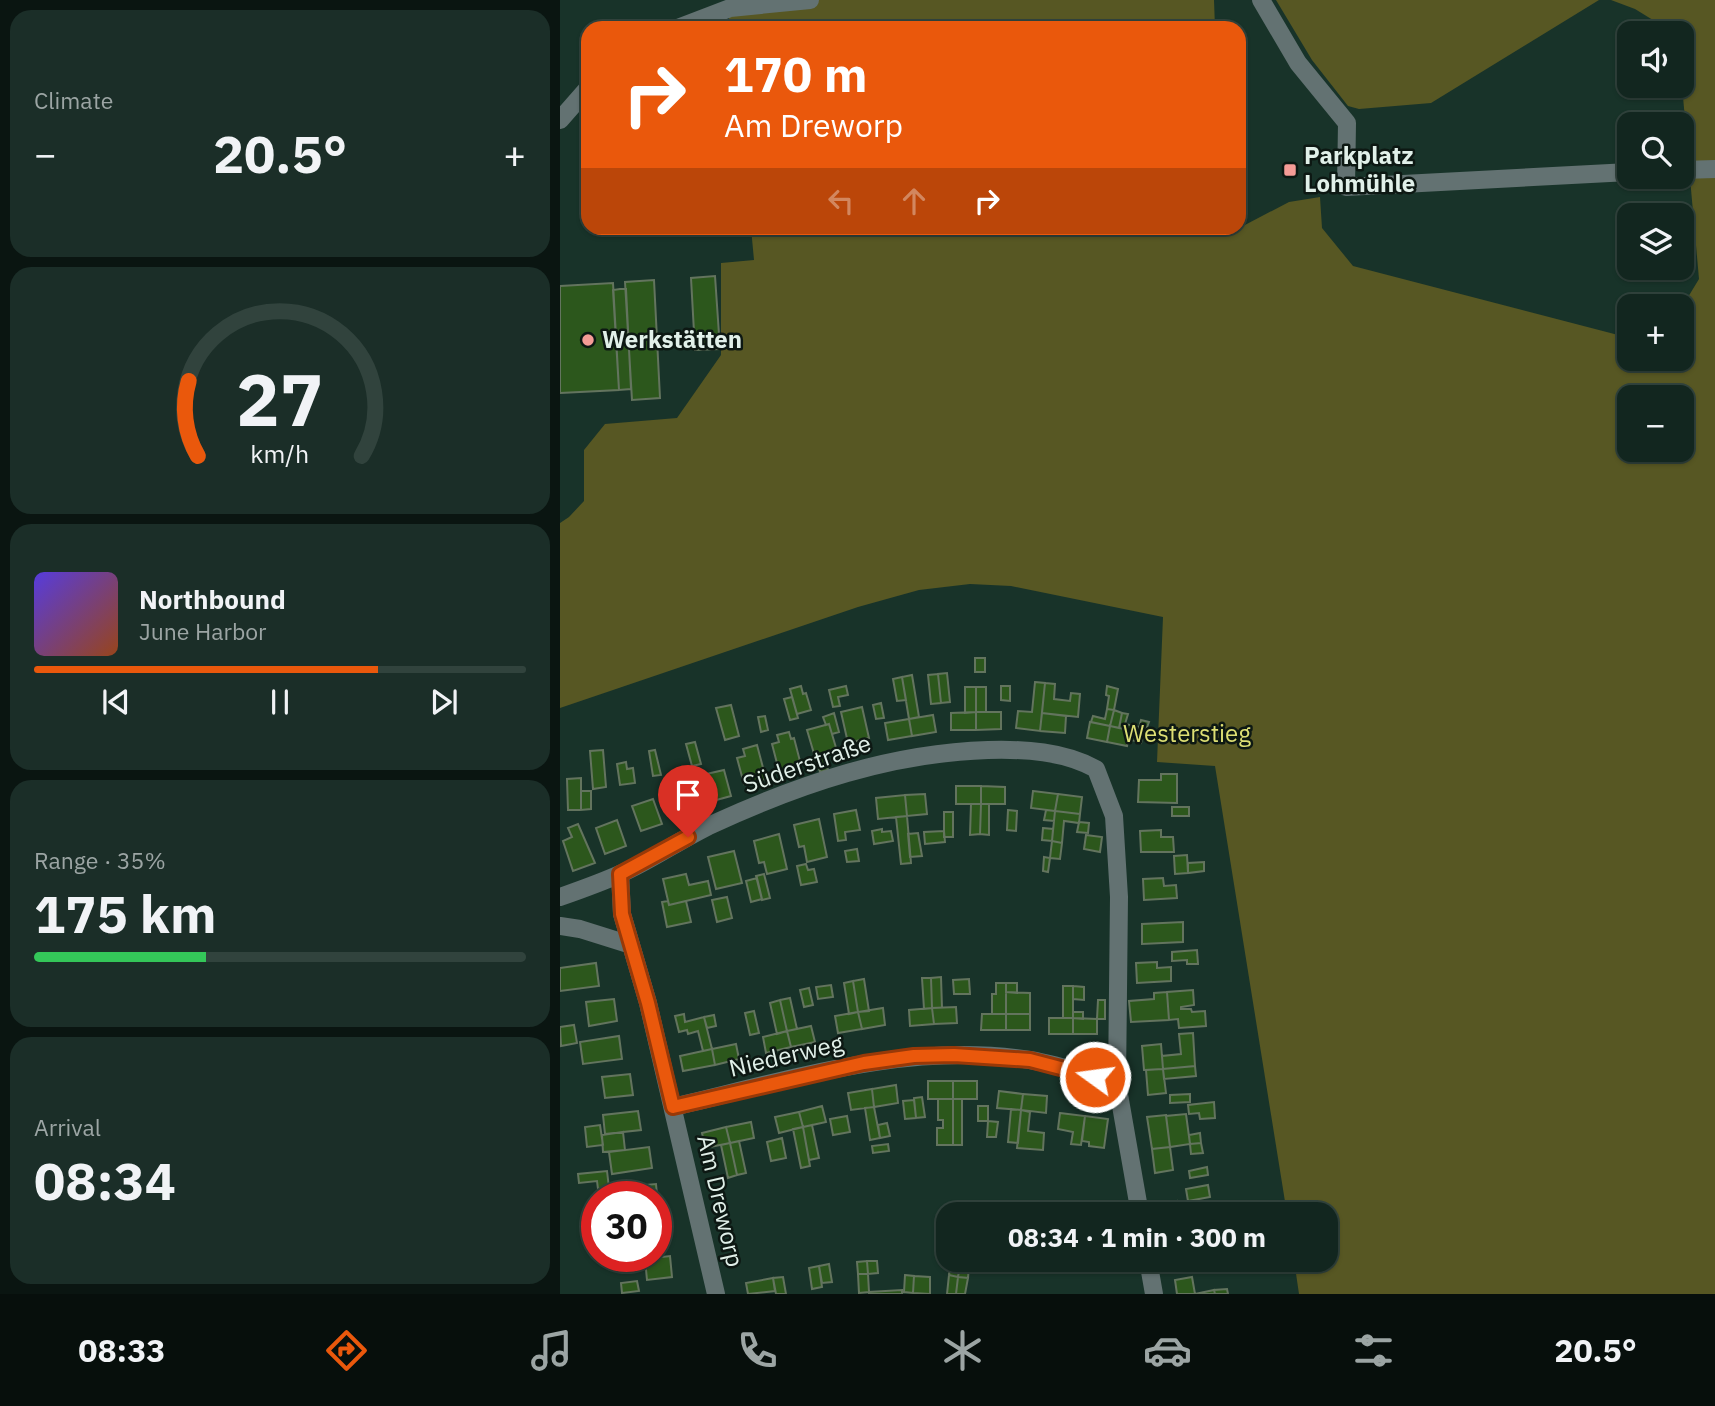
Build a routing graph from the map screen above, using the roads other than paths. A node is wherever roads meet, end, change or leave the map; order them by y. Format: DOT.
graph roads {
  1 [pos="810,0"];
  2 [pos="1261,0"];
  3 [pos="696,21"];
  4 [pos="581,96"];
  5 [pos="560,120"];
  6 [pos="1715,169"];
  7 [pos="1694,170"];
  8 [pos="1617,173"];
  9 [pos="620,874"];
  10 [pos="560,897"];
  11 [pos="560,926"];
  12 [pos="631,945"];
  13 [pos="1117,1083"];
  14 [pos="673,1107"];
  15 [pos="1138,1202"];
  16 [pos="1150,1272"];
  17 [pos="716,1294"];
  18 [pos="1154,1294"];
  1 -- 3 [label="street"];
  2 -- 8 [label="street"];
  4 -- 5 [label="street"];
  6 -- 7 [label="street"];
  9 -- 10 [label="street, Süderstraße"];
  9 -- 12 [label="street, Am Dreworp"];
  9 -- 13 [label="street, Süderstraße"];
  11 -- 12 [label="street"];
  12 -- 14 [label="street, Am Dreworp"];
  13 -- 14 [label="street, Niederweg"];
  13 -- 15 [label="street"];
  14 -- 17 [label="street, Am Dreworp"];
  16 -- 18 [label="street"];
}
